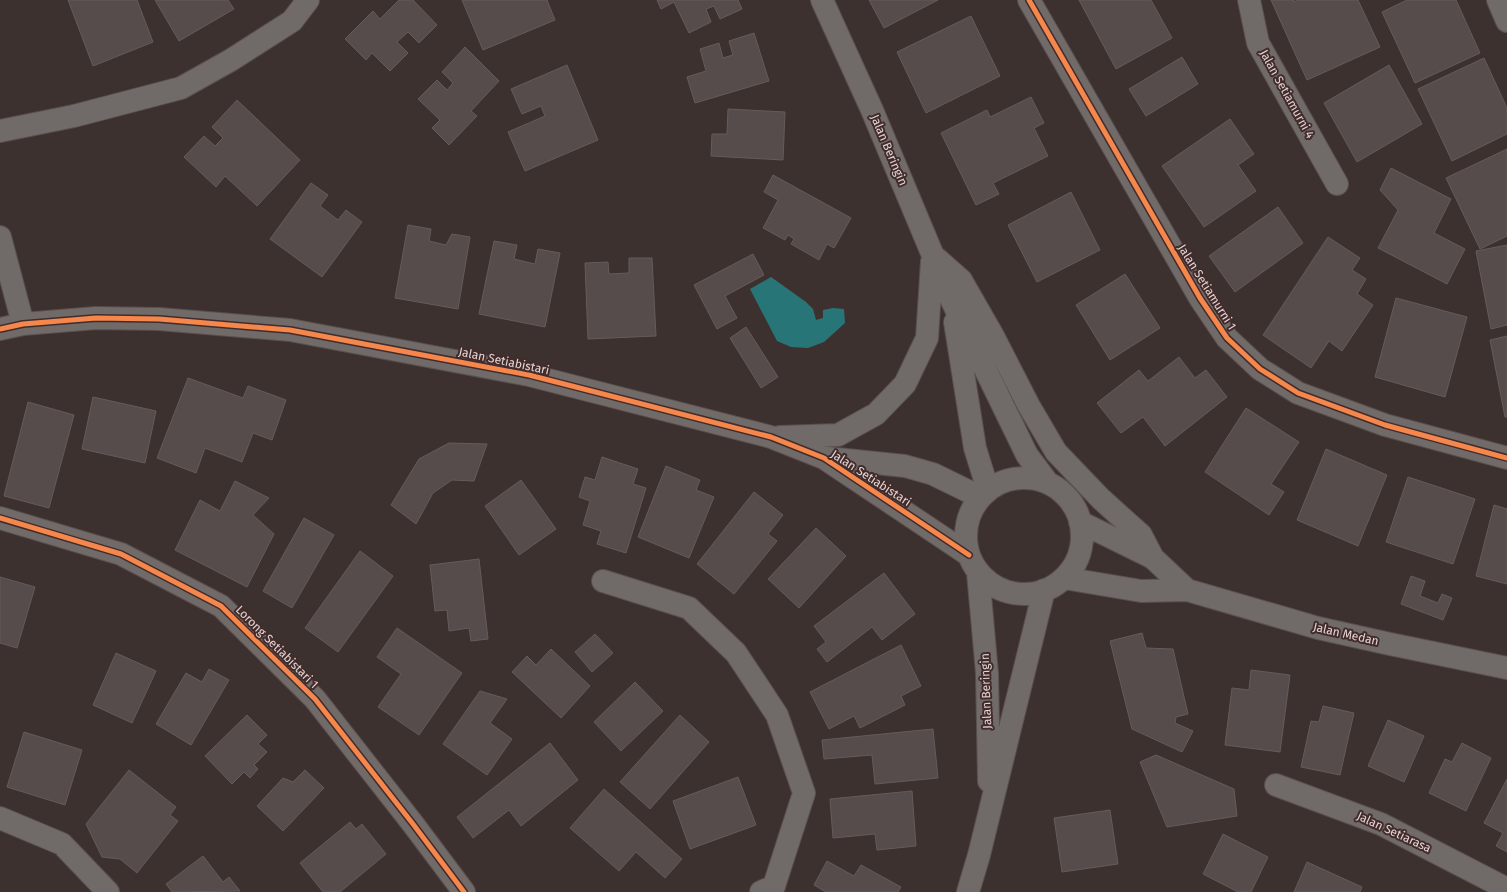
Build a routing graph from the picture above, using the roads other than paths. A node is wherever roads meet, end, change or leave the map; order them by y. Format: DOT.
graph roads {
  1 [pos="308,0"];
  2 [pos="822,0"];
  3 [pos="1029,0"];
  4 [pos="1250,0"];
  5 [pos="1498,0"];
  6 [pos="1507,21"];
  7 [pos="0,131"];
  8 [pos="1337,184"];
  9 [pos="0,238"];
  10 [pos="932,255"];
  11 [pos="952,301"];
  12 [pos="22,324"];
  13 [pos="0,329"];
  14 [pos="771,437"];
  15 [pos="824,458"];
  16 [pos="1507,458"];
  17 [pos="1048,483"];
  18 [pos="984,493"];
  19 [pos="0,518"];
  20 [pos="1080,522"];
  21 [pos="1153,558"];
  22 [pos="974,564"];
  23 [pos="1064,578"];
  24 [pos="603,581"];
  25 [pos="1044,590"];
  26 [pos="1187,590"];
  27 [pos="1507,668"];
  28 [pos="1276,785"];
  29 [pos="990,809"];
  30 [pos="0,818"];
  31 [pos="1507,889"];
  32 [pos="108,892"];
  33 [pos="464,892"];
  34 [pos="761,892"];
  35 [pos="968,892"];
  1 -- 7 [label="street"];
  2 -- 10 [label="street, Jalan Beringin"];
  3 -- 16 [label="street, Jalan Setiamurni 1"];
  4 -- 8 [label="street, Jalan Setiamurni 4"];
  5 -- 6 [label="street"];
  9 -- 12 [label="street"];
  10 -- 11 [label="street, Jalan Beringin"];
  10 -- 14 [label="street"];
  10 -- 21 [label="street"];
  11 -- 17 [label="street, Jalan Beringin"];
  11 -- 18 [label="street, Jalan Beringin"];
  12 -- 13 [label="street, Jalan Setiabistari"];
  12 -- 14 [label="street, Jalan Setiabistari"];
  14 -- 15 [label="street, Jalan Setiabistari"];
  15 -- 18 [label="street, Jalan Setiabistari"];
  15 -- 22 [label="street, Jalan Setiabistari"];
  17 -- 18 [label="street"];
  17 -- 20 [label="street"];
  18 -- 22 [label="street"];
  19 -- 33 [label="street, Lorong Setiabistari 1"];
  20 -- 21 [label="street, Jalan Medan"];
  20 -- 23 [label="street"];
  21 -- 26 [label="street, Jalan Medan"];
  22 -- 25 [label="street"];
  22 -- 29 [label="street, Jalan Beringin"];
  23 -- 25 [label="street"];
  23 -- 26 [label="street, Jalan Medan"];
  24 -- 34 [label="street"];
  25 -- 29 [label="street, Jalan Beringin"];
  26 -- 27 [label="street, Jalan Medan"];
  28 -- 31 [label="street, Jalan Setiarasa"];
  29 -- 35 [label="street, Jalan Beringin"];
  30 -- 32 [label="street"];
}
